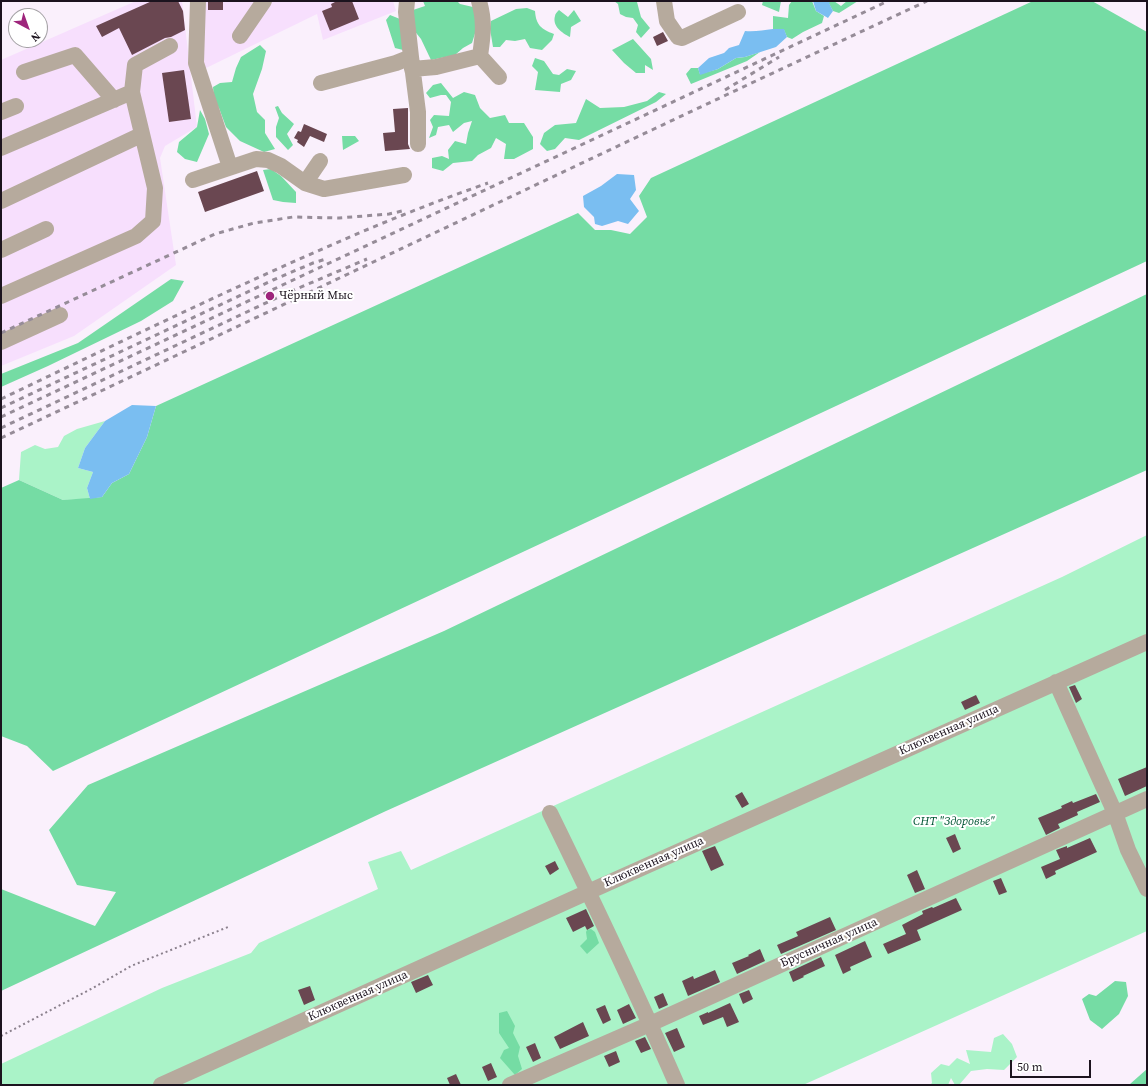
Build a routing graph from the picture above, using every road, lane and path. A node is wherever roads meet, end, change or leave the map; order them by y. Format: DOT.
graph roads {
  1 [pos="198,1"];
  2 [pos="264,1"];
  3 [pos="407,1"];
  4 [pos="479,1"];
  5 [pos="664,1"];
  6 [pos="738,12"];
  7 [pos="240,36"];
  8 [pos="170,46"];
  9 [pos="480,56"];
  10 [pos="411,63"];
  11 [pos="24,72"];
  12 [pos="499,78"];
  13 [pos="321,83"];
  14 [pos="132,92"];
  15 [pos="114,100"];
  16 [pos="16,106"];
  17 [pos="1,112"];
  18 [pos="142,135"];
  19 [pos="418,144"];
  20 [pos="1,148"];
  21 [pos="320,161"];
  22 [pos="230,167"];
  23 [pos="404,175"];
  24 [pos="193,180"];
  25 [pos="305,183"];
  26 [pos="1,201"];
  27 [pos="46,229"];
  28 [pos="1,250"];
  29 [pos="1,296"];
  30 [pos="60,315"];
  31 [pos="1,342"];
  32 [pos="1147,642"];
  33 [pos="1056,682"];
  34 [pos="1147,799"];
  35 [pos="550,813"];
  36 [pos="1115,813"];
  37 [pos="1147,889"];
  38 [pos="588,892"];
  39 [pos="228,927"];
  40 [pos="650,1024"];
  41 [pos="1,1036"];
  42 [pos="161,1085"];
  43 [pos="510,1085"];
  44 [pos="677,1085"];
  1 -- 22 [label="street"];
  2 -- 7 [label="street"];
  3 -- 10 [label="street"];
  4 -- 9 [label="street"];
  5 -- 6 [label="street"];
  8 -- 14 [label="street"];
  9 -- 10 [label="street"];
  9 -- 12 [label="street"];
  10 -- 13 [label="street"];
  10 -- 19 [label="street"];
  11 -- 15 [label="street"];
  14 -- 15 [label="street"];
  14 -- 18 [label="street"];
  15 -- 20 [label="street"];
  16 -- 17 [label="street"];
  18 -- 26 [label="street"];
  18 -- 29 [label="street"];
  21 -- 25 [label="street"];
  22 -- 24 [label="street"];
  22 -- 25 [label="street"];
  23 -- 25 [label="street"];
  27 -- 28 [label="street"];
  30 -- 31 [label="street"];
  32 -- 33 [label="street, Клюквенная улица"];
  33 -- 36 [label="street"];
  33 -- 38 [label="street, Клюквенная улица"];
  34 -- 36 [label="street, Брусничная улица"];
  35 -- 38 [label="street"];
  36 -- 37 [label="street"];
  36 -- 40 [label="street, Брусничная улица"];
  38 -- 40 [label="street"];
  38 -- 42 [label="street, Клюквенная улица"];
  39 -- 41 [label="path"];
  40 -- 43 [label="street, Брусничная улица"];
  40 -- 44 [label="street"];
}
